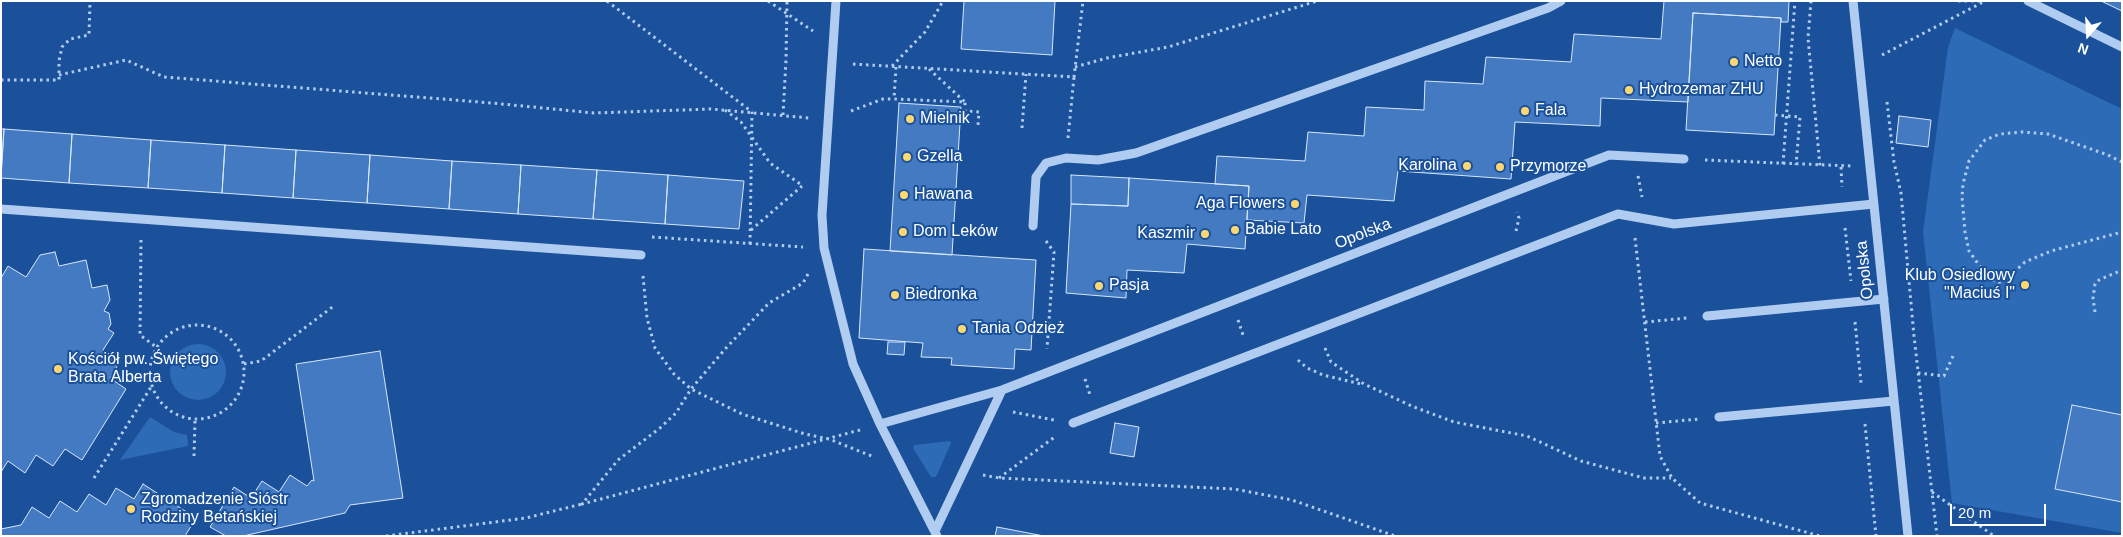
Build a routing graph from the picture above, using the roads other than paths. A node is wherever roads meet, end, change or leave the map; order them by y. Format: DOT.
graph roads {
  1 [pos="836,1"];
  2 [pos="1561,1"];
  3 [pos="1853,1"];
  4 [pos="2028,1"];
  5 [pos="2122,47"];
  6 [pos="1684,159"];
  7 [pos="1874,204"];
  8 [pos="1,209"];
  9 [pos="1033,226"];
  10 [pos="641,255"];
  11 [pos="1884,299"];
  12 [pos="1707,316"];
  13 [pos="1002,390"];
  14 [pos="1894,401"];
  15 [pos="1719,417"];
  16 [pos="1073,423"];
  17 [pos="880,424"];
  18 [pos="936,533"];
  19 [pos="1908,536"];
  1 -- 17 [label="street"];
  2 -- 9 [label="street"];
  3 -- 7 [label="street, Opolska"];
  4 -- 5 [label="street"];
  6 -- 13 [label="street, Opolska"];
  7 -- 11 [label="street, Opolska"];
  7 -- 16 [label="street"];
  8 -- 10 [label="street"];
  11 -- 12 [label="street"];
  11 -- 14 [label="street, Opolska"];
  13 -- 17 [label="street, Opolska"];
  13 -- 18 [label="street"];
  14 -- 15 [label="street"];
  14 -- 19 [label="street, Opolska"];
  17 -- 18 [label="street"];
}
